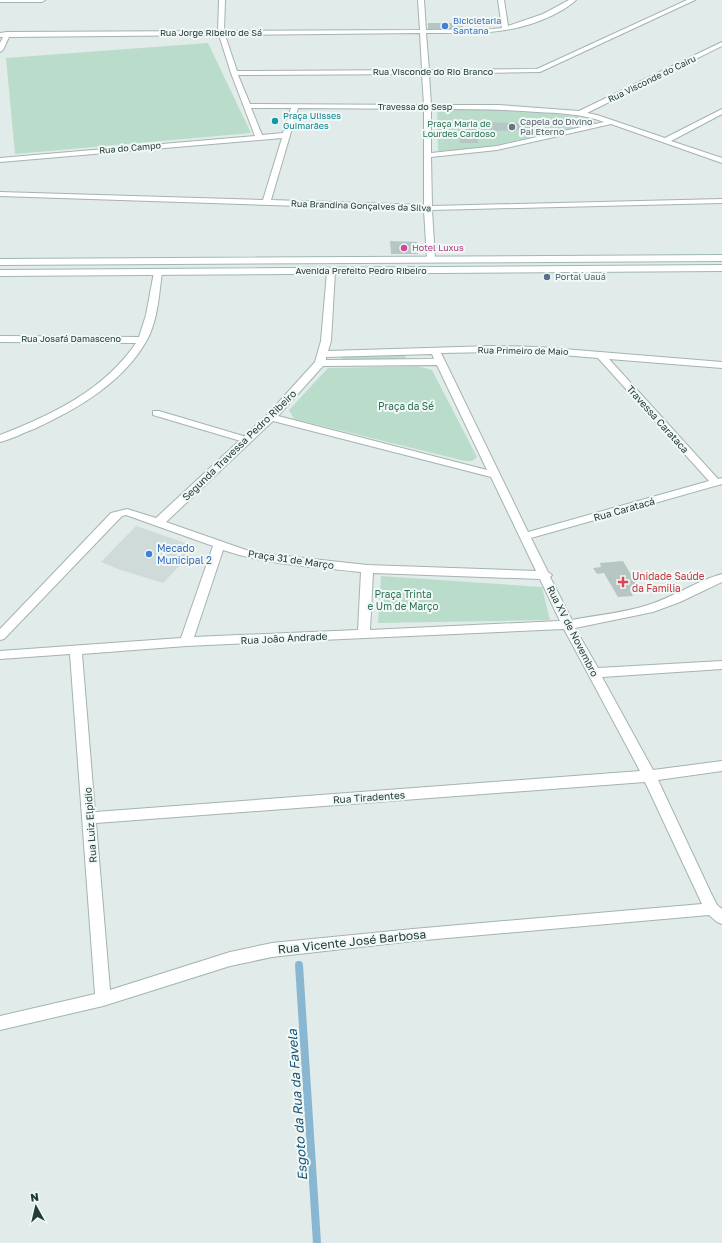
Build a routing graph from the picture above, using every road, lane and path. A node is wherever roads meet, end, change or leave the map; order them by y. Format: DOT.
graph roads {
  1 [pos="0,0"];
  2 [pos="6,0"];
  3 [pos="42,0"];
  4 [pos="222,0"];
  5 [pos="421,0"];
  6 [pos="501,0"];
  7 [pos="573,0"];
  8 [pos="692,0"];
  9 [pos="505,29"];
  10 [pos="423,31"];
  11 [pos="221,32"];
  12 [pos="3,35"];
  13 [pos="722,44"];
  14 [pos="0,50"];
  15 [pos="426,72"];
  16 [pos="234,73"];
  17 [pos="249,106"];
  18 [pos="296,106"];
  19 [pos="428,107"];
  20 [pos="722,111"];
  21 [pos="581,113"];
  22 [pos="611,122"];
  23 [pos="287,135"];
  24 [pos="260,136"];
  25 [pos="665,141"];
  26 [pos="427,155"];
  27 [pos="0,160"];
  28 [pos="722,161"];
  29 [pos="0,194"];
  30 [pos="722,201"];
  31 [pos="266,203"];
  32 [pos="428,208"];
  33 [pos="722,258"];
  34 [pos="431,259"];
  35 [pos="331,260"];
  36 [pos="160,261"];
  37 [pos="0,262"];
  38 [pos="722,268"];
  39 [pos="432,271"];
  40 [pos="158,272"];
  41 [pos="331,272"];
  42 [pos="0,273"];
  43 [pos="0,339"];
  44 [pos="142,340"];
  45 [pos="600,354"];
  46 [pos="438,356"];
  47 [pos="322,359"];
  48 [pos="722,365"];
  49 [pos="156,413"];
  50 [pos="272,417"];
  51 [pos="0,440"];
  52 [pos="247,440"];
  53 [pos="495,475"];
  54 [pos="719,482"];
  55 [pos="159,522"];
  56 [pos="526,536"];
  57 [pos="219,545"];
  58 [pos="367,569"];
  59 [pos="546,576"];
  60 [pos="722,578"];
  61 [pos="568,625"];
  62 [pos="364,634"];
  63 [pos="0,636"];
  64 [pos="186,642"];
  65 [pos="76,650"];
  66 [pos="0,656"];
  67 [pos="722,665"];
  68 [pos="595,673"];
  69 [pos="722,766"];
  70 [pos="649,776"];
  71 [pos="89,818"];
  72 [pos="717,914"];
  73 [pos="103,999"];
  74 [pos="0,1023"];
  1 -- 2 [label="street"];
  2 -- 3 [label="street"];
  4 -- 11 [label="street"];
  5 -- 10 [label="street"];
  6 -- 9 [label="street"];
  7 -- 9 [label="street, Rua Jorge Ribeiro de Sá"];
  8 -- 15 [label="street, Rua Visconde do Rio Branco"];
  9 -- 10 [label="street, Rua Jorge Ribeiro de Sá"];
  10 -- 11 [label="street, Rua Jorge Ribeiro de Sá"];
  10 -- 15 [label="street"];
  11 -- 12 [label="street, Rua Jorge Ribeiro de Sá"];
  11 -- 16 [label="street"];
  12 -- 14 [label="street"];
  13 -- 21 [label="street, Rua Visconde do Cairu"];
  15 -- 16 [label="street, Rua Visconde do Rio Branco"];
  15 -- 19 [label="street"];
  16 -- 17 [label="street"];
  17 -- 18 [label="street, Travessa do Sesp"];
  17 -- 24 [label="street"];
  18 -- 19 [label="street, Travessa do Sesp"];
  18 -- 23 [label="street"];
  19 -- 21 [label="street, Travessa do Sesp"];
  19 -- 26 [label="street"];
  20 -- 25 [label="street"];
  21 -- 22 [label="street, Travessa do Sesp"];
  22 -- 25 [label="street, Travessa do Sesp"];
  22 -- 26 [label="street"];
  23 -- 24 [label="street, Rua do Campo"];
  23 -- 31 [label="street"];
  24 -- 27 [label="street, Rua do Campo"];
  25 -- 28 [label="street, Travessa do Sesp"];
  26 -- 32 [label="street"];
  29 -- 31 [label="street, Rua Brandina Gonçalves da Silva"];
  30 -- 32 [label="street, Rua Brandina Gonçalves da Silva"];
  31 -- 32 [label="street, Rua Brandina Gonçalves da Silva"];
  32 -- 34 [label="street"];
  33 -- 34 [label="street, Avenida Prefeito Pedro Ribeiro"];
  34 -- 35 [label="street, Avenida Prefeito Pedro Ribeiro"];
  34 -- 39 [label="street"];
  35 -- 36 [label="street, Avenida Prefeito Pedro Ribeiro"];
  35 -- 41 [label="street"];
  36 -- 37 [label="street, Avenida Prefeito Pedro Ribeiro"];
  36 -- 40 [label="street"];
  38 -- 39 [label="street, Avenida Prefeito Pedro Ribeiro"];
  39 -- 41 [label="street, Avenida Prefeito Pedro Ribeiro"];
  40 -- 41 [label="street, Avenida Prefeito Pedro Ribeiro"];
  40 -- 42 [label="street, Avenida Prefeito Pedro Ribeiro"];
  40 -- 44 [label="street"];
  41 -- 47 [label="street"];
  43 -- 44 [label="street, Rua Josafá Damasceno"];
  44 -- 51 [label="street"];
  45 -- 46 [label="street, Rua Primeiro de Maio"];
  45 -- 48 [label="street, Rua Primeiro de Maio"];
  45 -- 54 [label="street, Travessa Carataca"];
  46 -- 47 [label="street, Rua Primeiro de Maio"];
  46 -- 53 [label="street, Rua XV de Novembro"];
  47 -- 50 [label="street, Segunda Travessa Pedro Ribeiro"];
  49 -- 52 [label="lane"];
  50 -- 52 [label="street, Segunda Travessa Pedro Ribeiro"];
  50 -- 53 [label="street"];
  52 -- 55 [label="street, Segunda Travessa Pedro Ribeiro"];
  53 -- 56 [label="street, Rua XV de Novembro"];
  54 -- 56 [label="street, Rua Caratacá"];
  55 -- 57 [label="street, Praça 31 de Março"];
  55 -- 63 [label="street, Praça 31 de Março"];
  56 -- 59 [label="street, Rua XV de Novembro"];
  57 -- 58 [label="street, Praça 31 de Março"];
  57 -- 64 [label="street"];
  58 -- 59 [label="street, Praça 31 de Março"];
  58 -- 62 [label="street"];
  59 -- 61 [label="street, Rua XV de Novembro"];
  60 -- 61 [label="street, Rua João Andrade"];
  61 -- 62 [label="street, Rua João Andrade"];
  61 -- 68 [label="street, Rua XV de Novembro"];
  62 -- 64 [label="street, Rua João Andrade"];
  64 -- 65 [label="street, Rua João Andrade"];
  65 -- 66 [label="street, Rua João Andrade"];
  65 -- 71 [label="street, Rua Luiz Elpidio"];
  67 -- 68 [label="street"];
  68 -- 70 [label="street, Rua XV de Novembro"];
  69 -- 70 [label="street, Rua Tiradentes"];
  70 -- 71 [label="street, Rua Tiradentes"];
  70 -- 72 [label="street, Rua XV de Novembro"];
  71 -- 73 [label="street, Rua Luiz Elpidio"];
  72 -- 73 [label="street, Rua Vicente José Barbosa"];
  73 -- 74 [label="street, Rua Vicente José Barbosa"];
}
